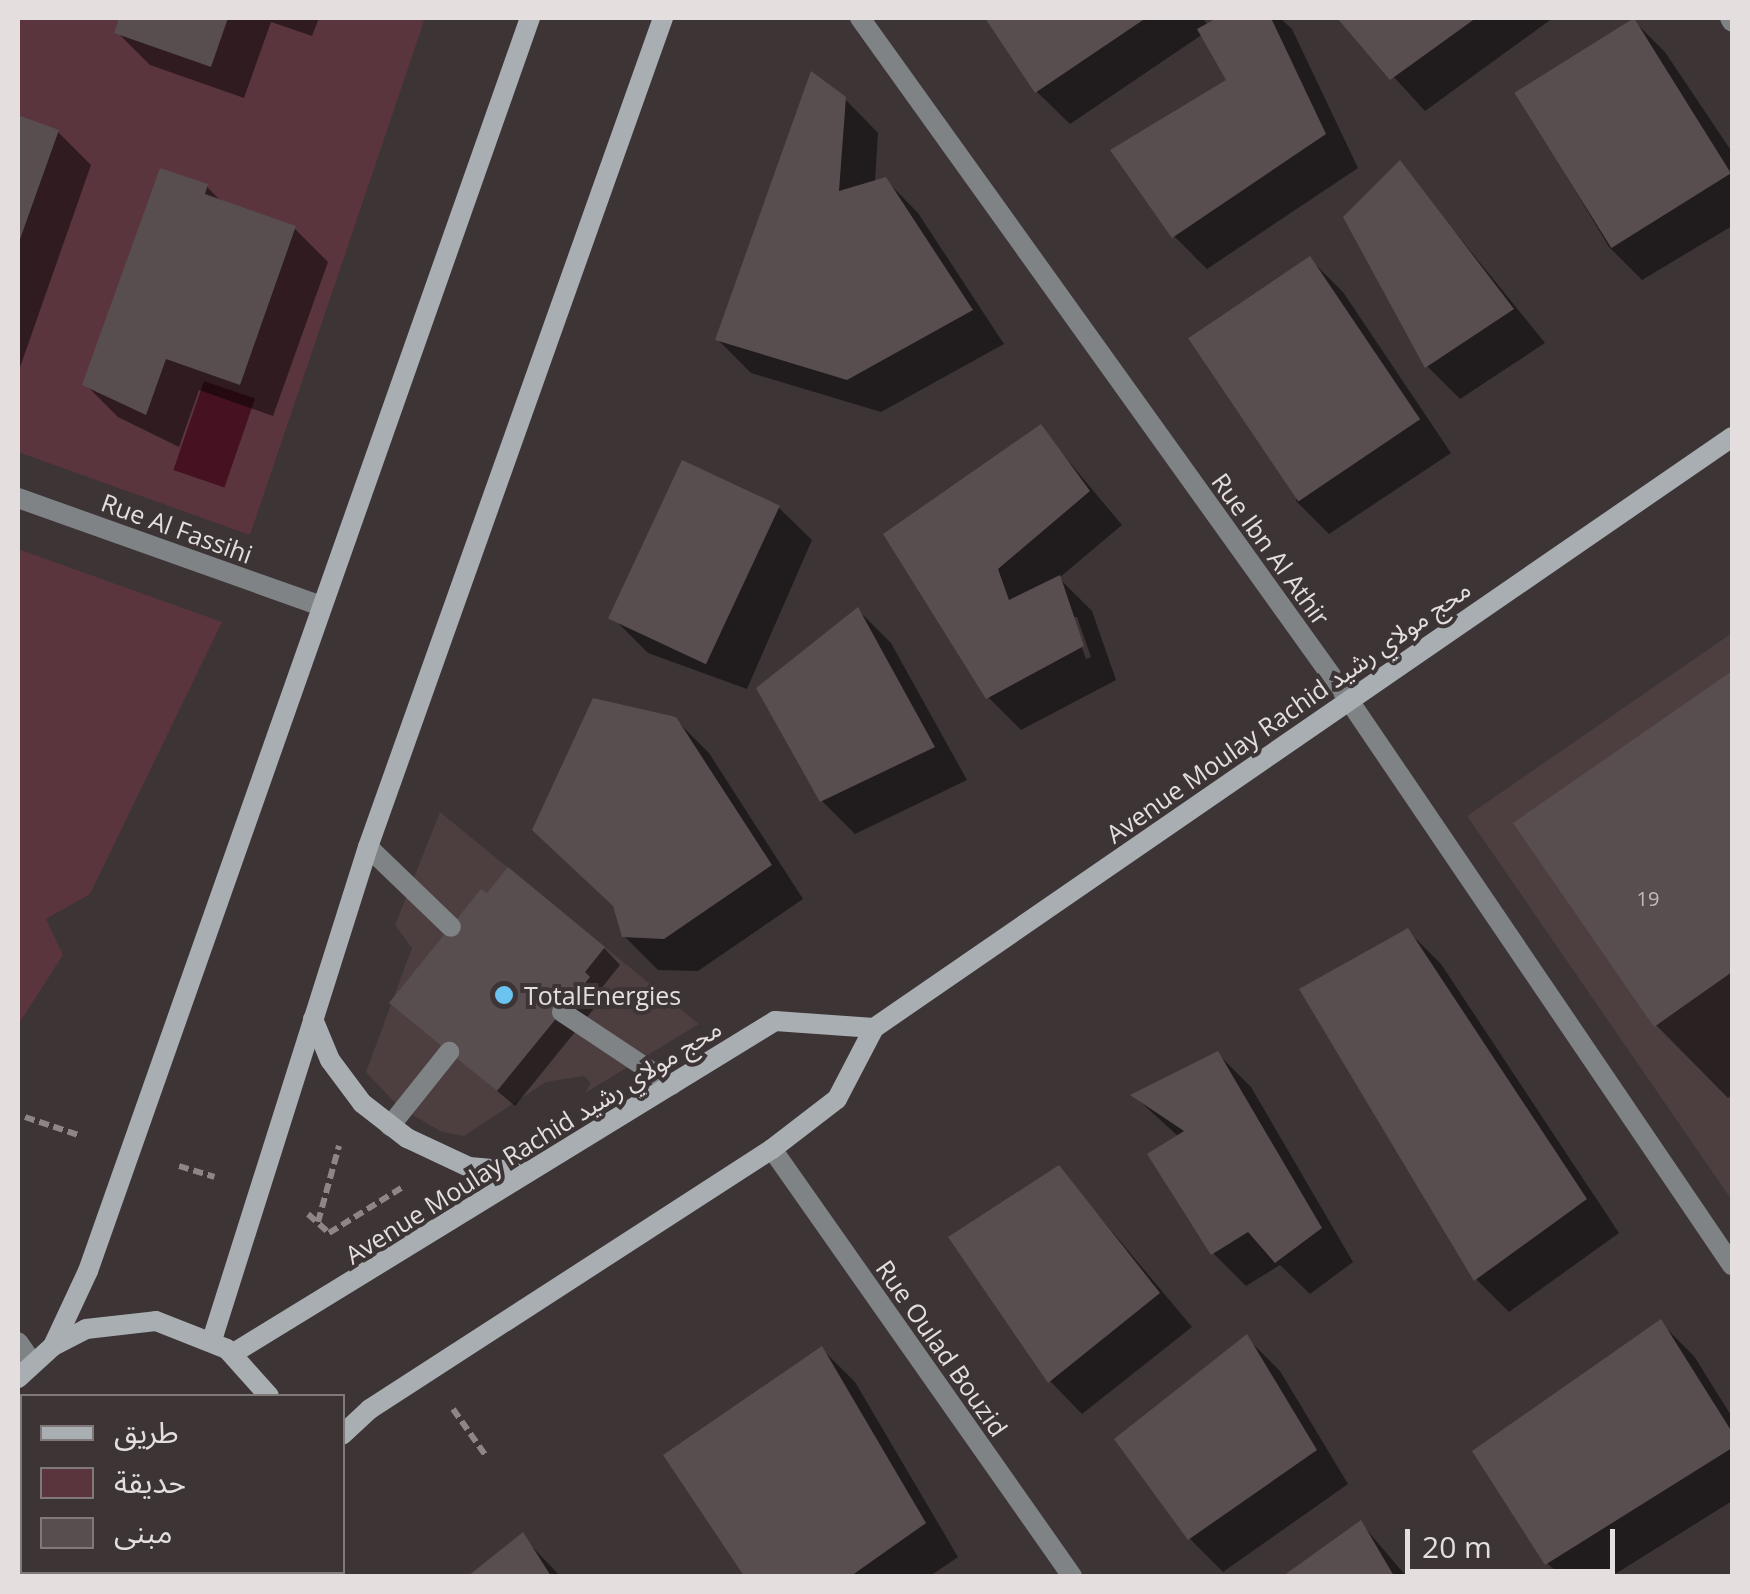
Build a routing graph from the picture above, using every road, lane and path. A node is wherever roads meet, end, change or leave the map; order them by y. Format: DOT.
graph roads {
  1 [pos="530,18"];
  2 [pos="663,18"];
  3 [pos="860,18"];
  4 [pos="1732,437"];
  5 [pos="18,498"];
  6 [pos="320,606"];
  7 [pos="1348,699"];
  8 [pos="368,847"];
  9 [pos="450,927"];
  10 [pos="562,1012"];
  11 [pos="313,1019"];
  12 [pos="874,1028"];
  13 [pos="449,1052"];
  14 [pos="672,1085"];
  15 [pos="25,1117"];
  16 [pos="390,1126"];
  17 [pos="344,1129"];
  18 [pos="81,1136"];
  19 [pos="772,1149"];
  20 [pos="179,1166"];
  21 [pos="395,1172"];
  22 [pos="529,1172"];
  23 [pos="214,1177"];
  24 [pos="308,1214"];
  25 [pos="318,1222"];
  26 [pos="329,1232"];
  27 [pos="336,1240"];
  28 [pos="1732,1266"];
  29 [pos="212,1340"];
  30 [pos="18,1342"];
  31 [pos="53,1346"];
  32 [pos="232,1354"];
  33 [pos="25,1370"];
  34 [pos="266,1394"];
  35 [pos="452,1408"];
  36 [pos="345,1434"];
  37 [pos="486,1456"];
  38 [pos="1072,1576"];
  1 -- 6 [label="main road"];
  2 -- 8 [label="main road"];
  3 -- 7 [label="street, Rue Ibn Al Athir"];
  4 -- 7 [label="main road, Avenue Moulay Rachid محج مولاي رشيد"];
  5 -- 6 [label="street, Rue Al Fassihi"];
  6 -- 31 [label="main road"];
  7 -- 12 [label="main road, Avenue Moulay Rachid محج مولاي رشيد"];
  7 -- 28 [label="street, Rue Ibn Al Athir"];
  8 -- 9 [label="street"];
  8 -- 11 [label="main road"];
  10 -- 14 [label="street"];
  11 -- 16 [label="main road"];
  11 -- 29 [label="main road"];
  12 -- 14 [label="main road, Avenue Moulay Rachid محج مولاي رشيد"];
  12 -- 19 [label="main road, Avenue Moulay Rachid محج مولاي رشيد"];
  13 -- 16 [label="street"];
  14 -- 22 [label="main road, Avenue Moulay Rachid محج مولاي رشيد"];
  15 -- 18 [label="path"];
  16 -- 22 [label="main road"];
  17 -- 25 [label="path"];
  19 -- 36 [label="main road, Avenue Moulay Rachid محج مولاي رشيد"];
  19 -- 38 [label="street, Rue Oulad Bouzid"];
  20 -- 23 [label="path"];
  21 -- 26 [label="path"];
  22 -- 32 [label="main road, Avenue Moulay Rachid محج مولاي رشيد"];
  24 -- 25 [label="path"];
  25 -- 26 [label="path"];
  26 -- 27 [label="path"];
  29 -- 31 [label="main road"];
  29 -- 32 [label="main road"];
  30 -- 33 [label="street"];
  31 -- 33 [label="main road"];
  32 -- 34 [label="main road"];
  35 -- 37 [label="path"];
}
